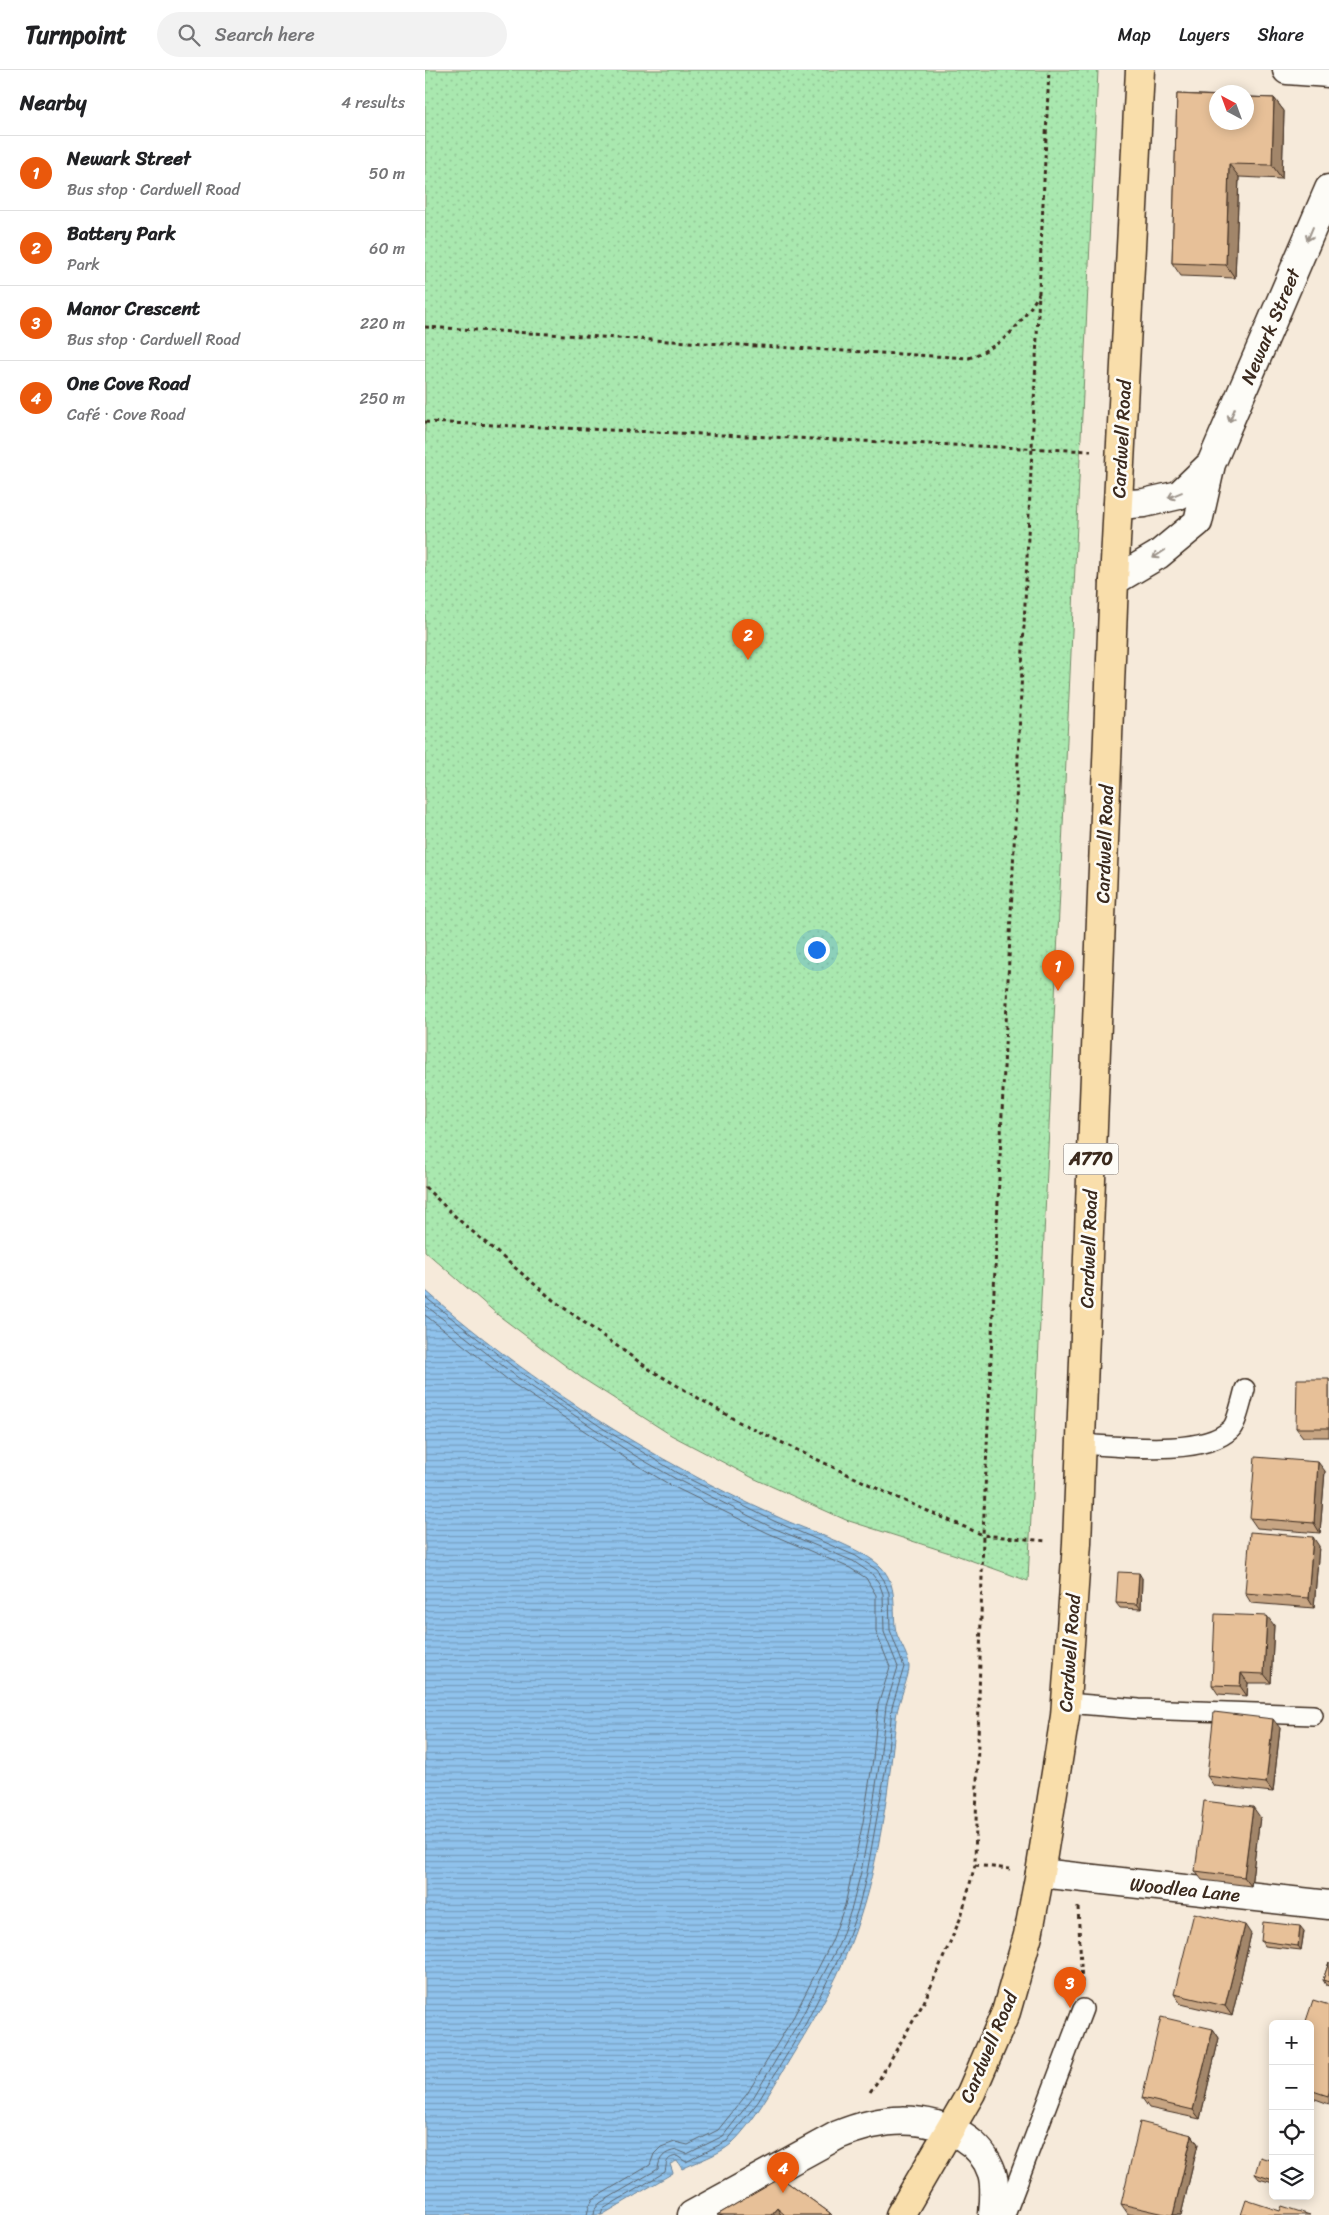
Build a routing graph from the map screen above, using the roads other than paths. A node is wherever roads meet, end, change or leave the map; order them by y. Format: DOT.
graph roads {
  1 [pos="1140,70"];
  2 [pos="1287,70"];
  3 [pos="1329,73"];
  4 [pos="1329,189"];
  5 [pos="1211,464"];
  6 [pos="1118,505"];
  7 [pos="1114,581"];
  8 [pos="1245,1389"];
  9 [pos="1080,1444"];
  10 [pos="1067,1702"];
  11 [pos="1313,1715"];
  12 [pos="1040,1873"];
  13 [pos="1329,1905"];
  14 [pos="1083,2009"];
  15 [pos="951,2130"];
  16 [pos="691,2215"];
  17 [pos="900,2215"];
  18 [pos="993,2215"];
  19 [pos="1005,2215"];
  1 -- 6 [label="main road, Cardwell Road / A770"];
  2 -- 3 [label="street"];
  4 -- 5 [label="street, Newark Street, one-way"];
  5 -- 6 [label="street, Newark Street, one-way"];
  5 -- 7 [label="street, Newark Street, one-way"];
  6 -- 7 [label="main road, Cardwell Road / A770"];
  7 -- 9 [label="main road, Cardwell Road / A770"];
  8 -- 9 [label="lane"];
  9 -- 10 [label="main road, Cardwell Road / A770"];
  10 -- 11 [label="lane"];
  10 -- 12 [label="main road, Cardwell Road / A770"];
  12 -- 13 [label="street, Woodlea Lane"];
  12 -- 15 [label="main road, Cardwell Road / A770"];
  14 -- 19 [label="lane"];
  15 -- 16 [label="street"];
  15 -- 17 [label="main road, Cardwell Road / A770"];
  15 -- 18 [label="street"];
}
